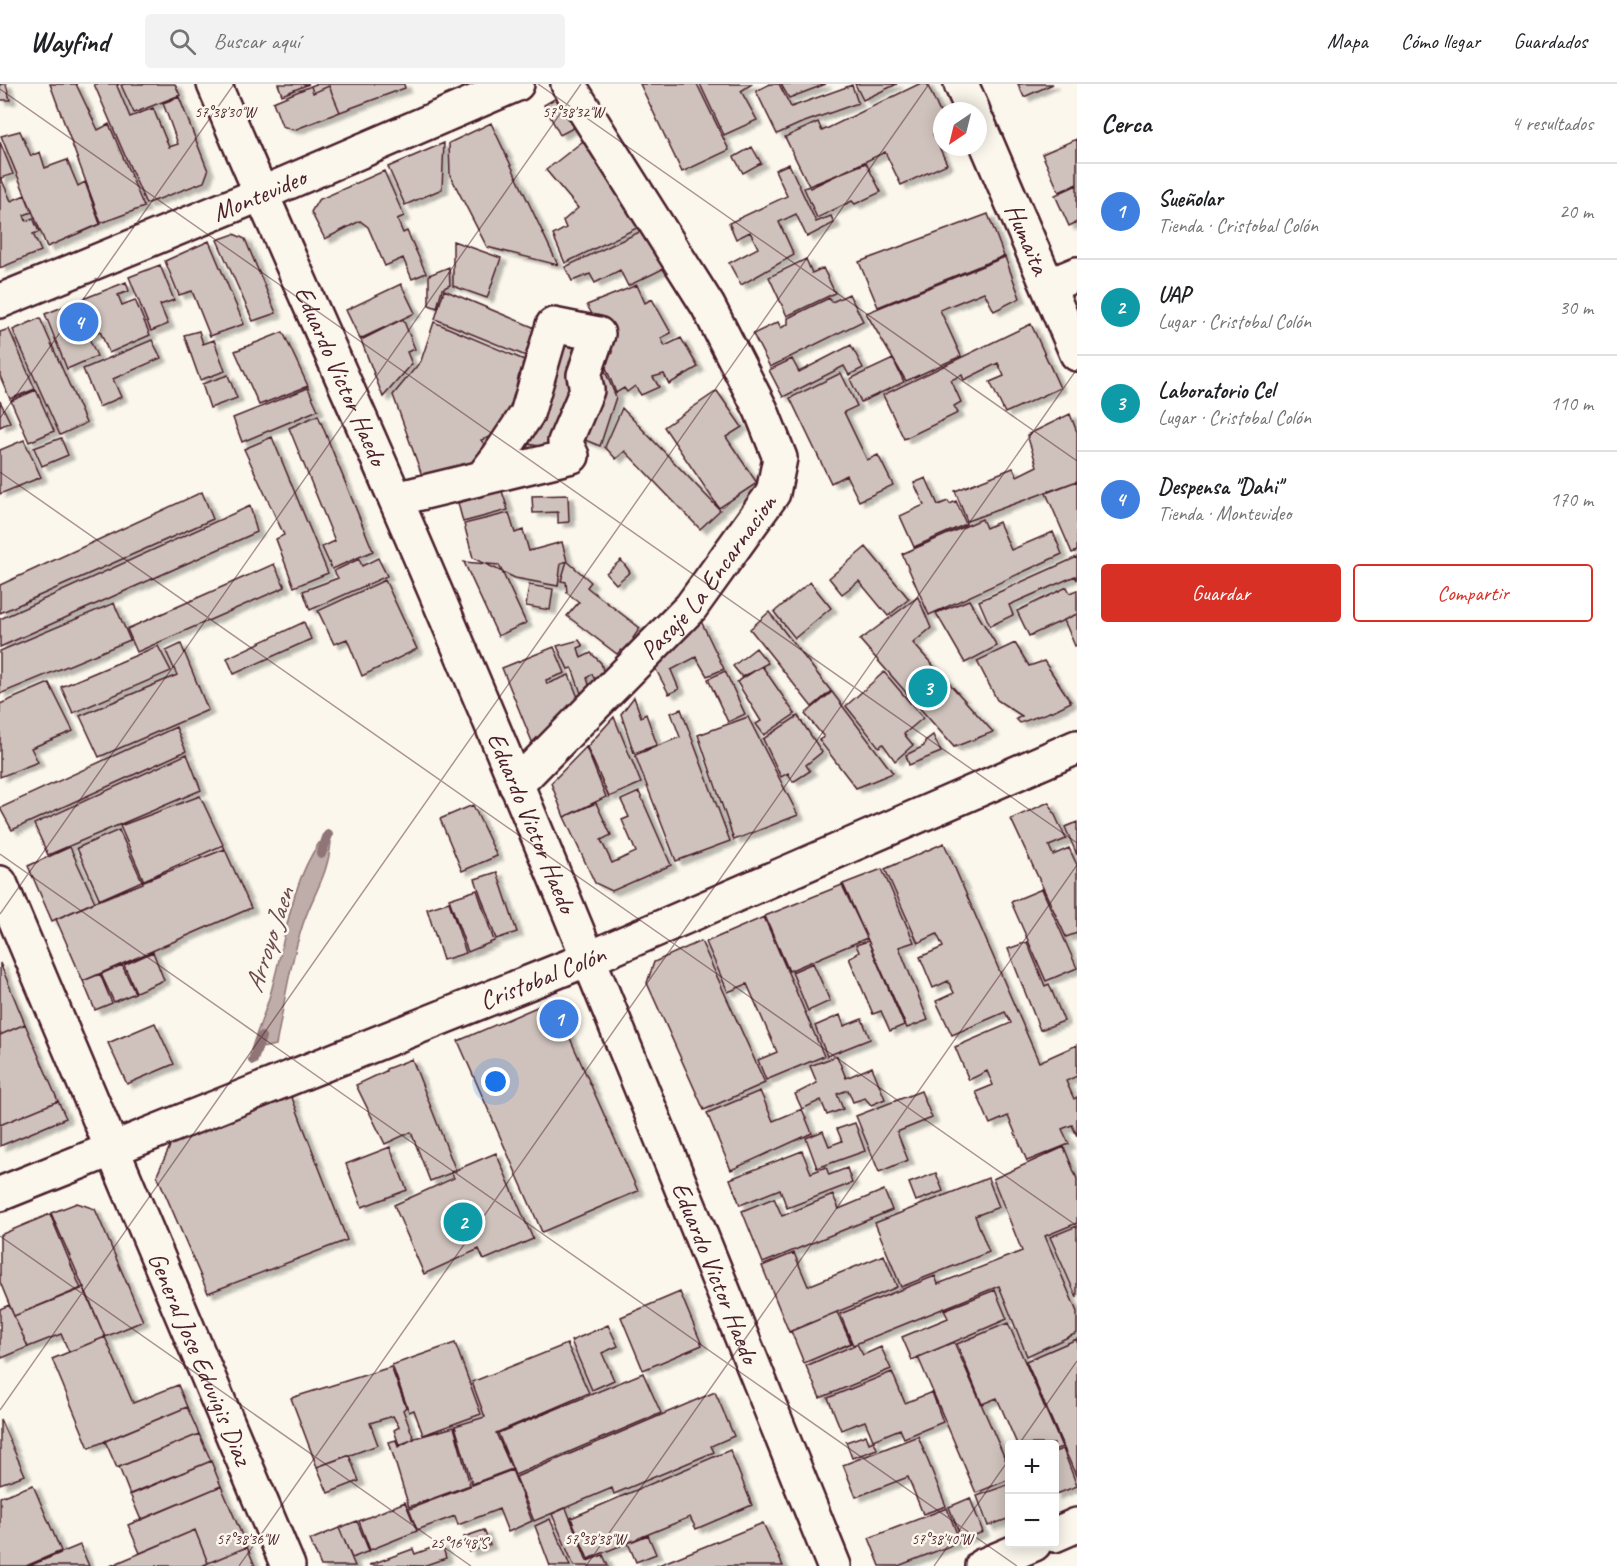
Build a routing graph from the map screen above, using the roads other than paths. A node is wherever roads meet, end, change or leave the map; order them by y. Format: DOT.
graph roads {
  1 [pos="214,84"];
  2 [pos="517,84"];
  3 [pos="568,84"];
  4 [pos="962,84"];
  5 [pos="969,102"];
  6 [pos="987,140"];
  7 [pos="261,194"];
  8 [pos="1063,280"];
  9 [pos="0,301"];
  10 [pos="1077,354"];
  11 [pos="491,467"];
  12 [pos="396,499"];
  13 [pos="1077,747"];
  14 [pos="516,786"];
  15 [pos="0,883"];
  16 [pos="588,958"];
  17 [pos="114,1149"];
  18 [pos="0,1194"];
  19 [pos="1077,1525"];
  20 [pos="1059,1533"];
  21 [pos="1025,1548"];
  22 [pos="288,1566"];
  23 [pos="834,1566"];
  24 [pos="982,1566"];
  1 -- 7 [label="street, Eduardo Victor Haedo"];
  2 -- 7 [label="street, Montevideo"];
  3 -- 14 [label="street, Pasaje La Encarnacion"];
  4 -- 5 [label="street"];
  6 -- 8 [label="street, Humaita"];
  7 -- 9 [label="street, Montevideo"];
  7 -- 12 [label="street, Eduardo Victor Haedo"];
  8 -- 10 [label="street, Humaita"];
  11 -- 12 [label="street"];
  12 -- 14 [label="street, Eduardo Victor Haedo"];
  13 -- 16 [label="street, Cristobal Colón"];
  14 -- 16 [label="street, Eduardo Victor Haedo"];
  15 -- 17 [label="street, General Jose Eduvigis Diaz"];
  16 -- 17 [label="street, Cristobal Colón"];
  16 -- 23 [label="street, Eduardo Victor Haedo"];
  17 -- 18 [label="street, Cristobal Colón"];
  17 -- 22 [label="street, General Jose Eduvigis Diaz"];
  19 -- 20 [label="street"];
  21 -- 24 [label="street"];
}
